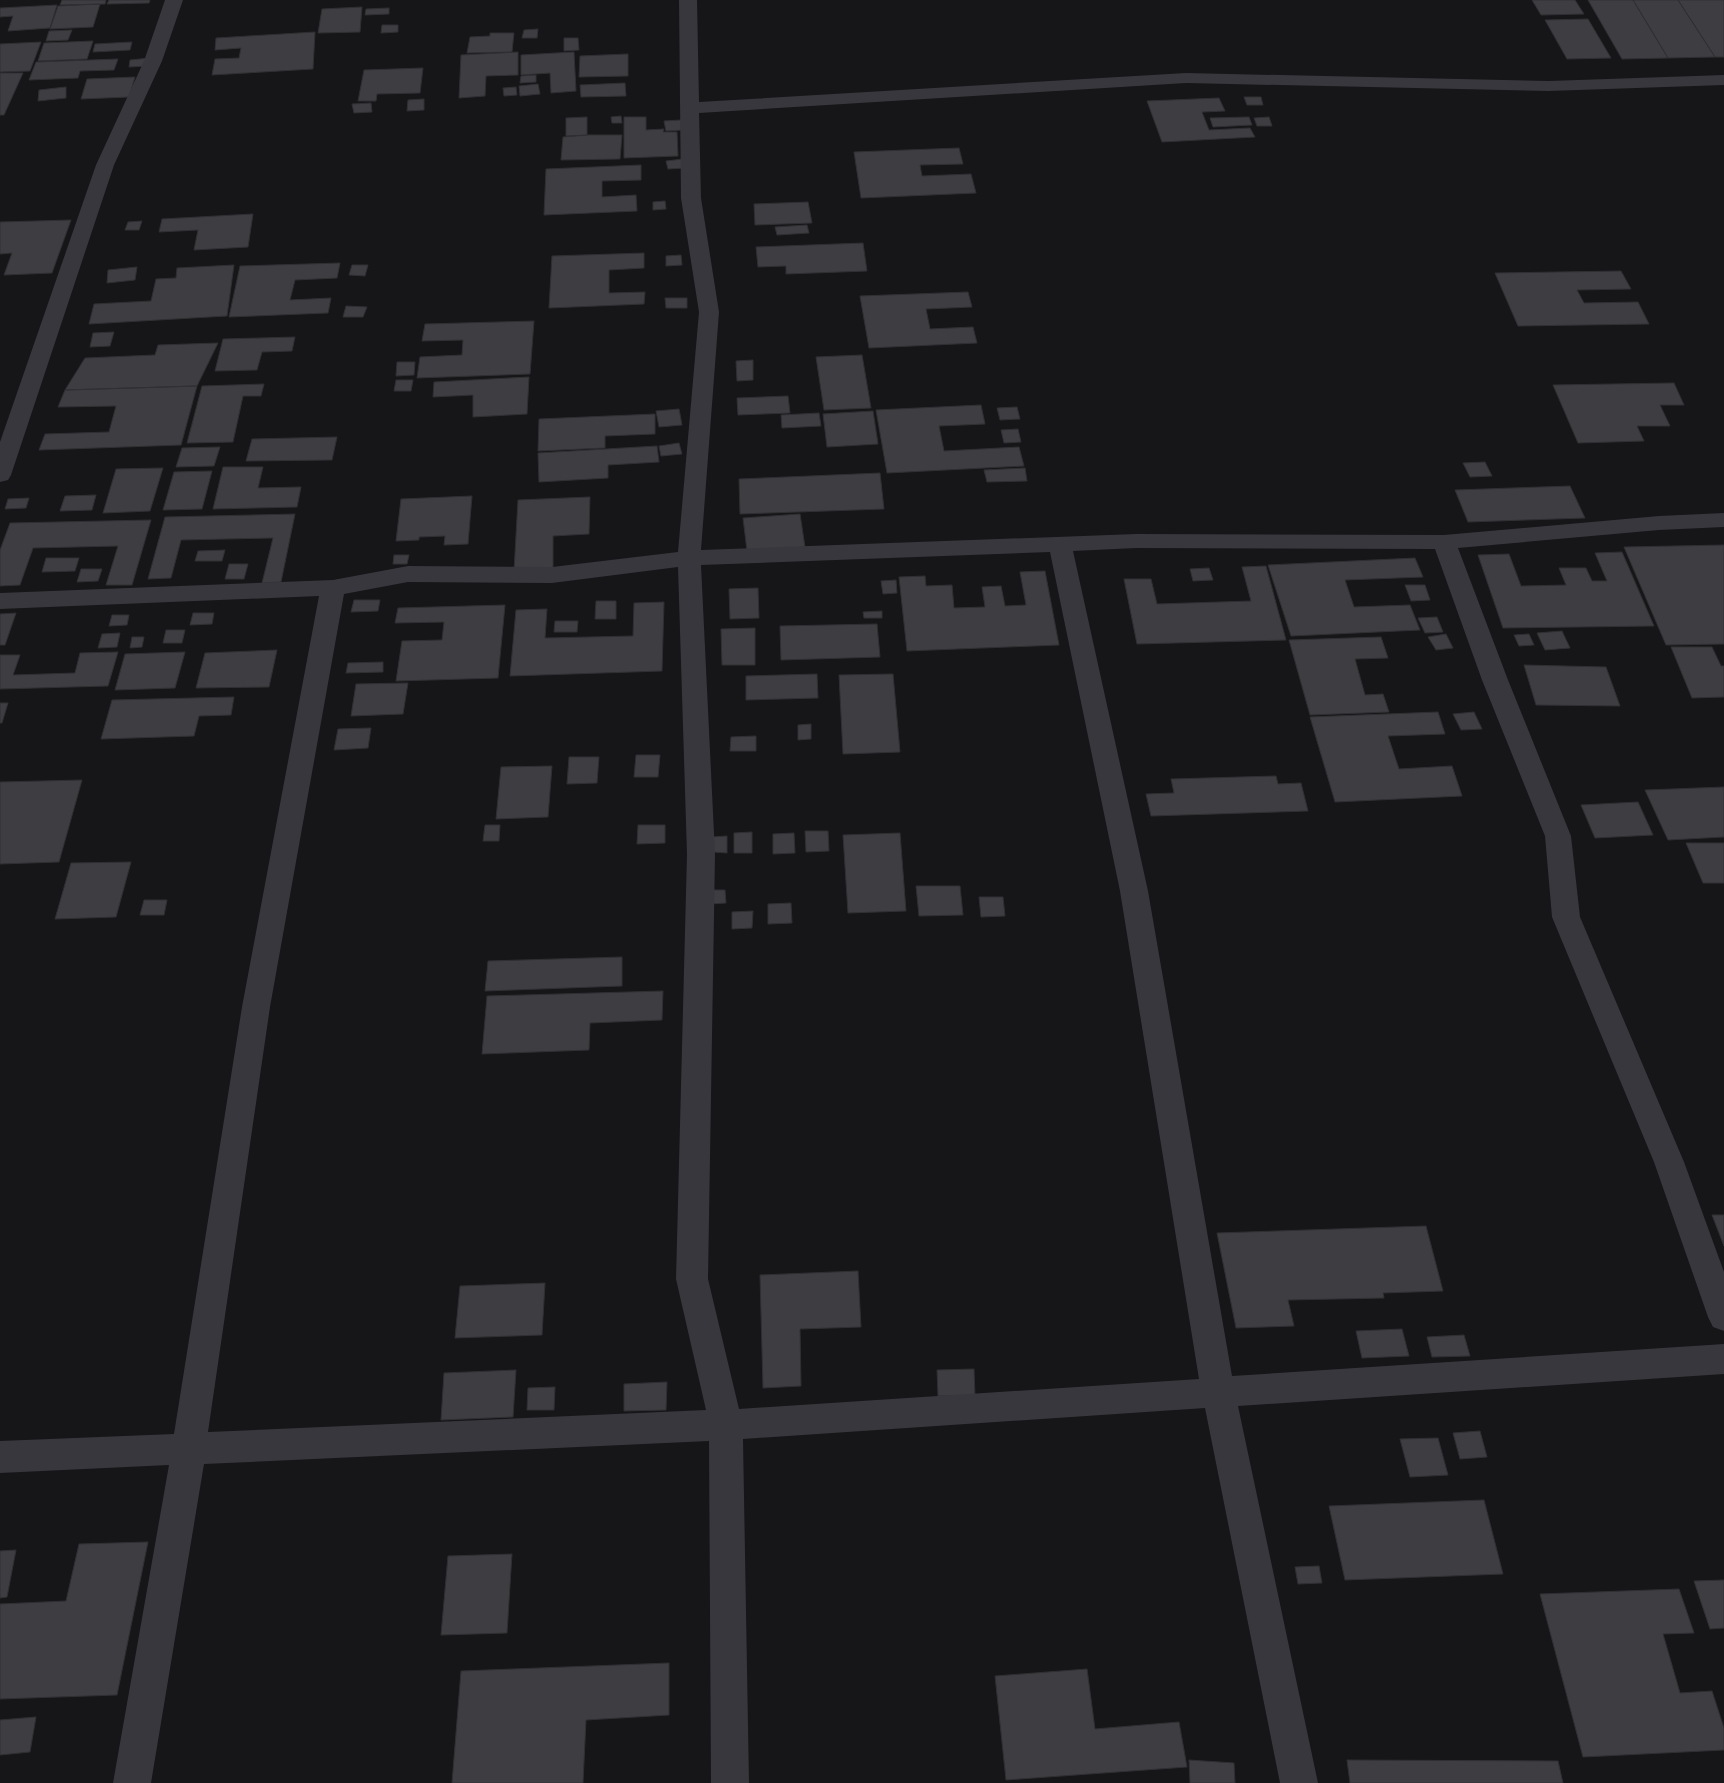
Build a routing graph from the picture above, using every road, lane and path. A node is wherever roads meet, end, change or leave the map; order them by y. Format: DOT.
graph roads {
  1 [pos="174,0"];
  2 [pos="688,0"];
  3 [pos="1724,80"];
  4 [pos="689,108"];
  5 [pos="0,475"];
  6 [pos="1724,520"];
  7 [pos="1444,542"];
  8 [pos="1060,544"];
  9 [pos="689,558"];
  10 [pos="333,588"];
  11 [pos="0,601"];
  12 [pos="1724,1317"];
  13 [pos="1724,1359"];
  14 [pos="1218,1392"];
  15 [pos="726,1425"];
  16 [pos="189,1449"];
  17 [pos="0,1457"];
  18 [pos="132,1783"];
  19 [pos="730,1783"];
  20 [pos="1299,1783"];
  1 -- 5 [label="street"];
  2 -- 4 [label="street"];
  3 -- 4 [label="street"];
  4 -- 9 [label="street"];
  6 -- 7 [label="street"];
  7 -- 8 [label="street"];
  7 -- 12 [label="street"];
  8 -- 9 [label="street"];
  8 -- 14 [label="street"];
  9 -- 10 [label="street"];
  9 -- 15 [label="street"];
  10 -- 11 [label="street"];
  10 -- 16 [label="street"];
  13 -- 14 [label="street"];
  14 -- 15 [label="street"];
  14 -- 20 [label="street"];
  15 -- 16 [label="street"];
  15 -- 19 [label="street"];
  16 -- 17 [label="street"];
  16 -- 18 [label="street"];
}
